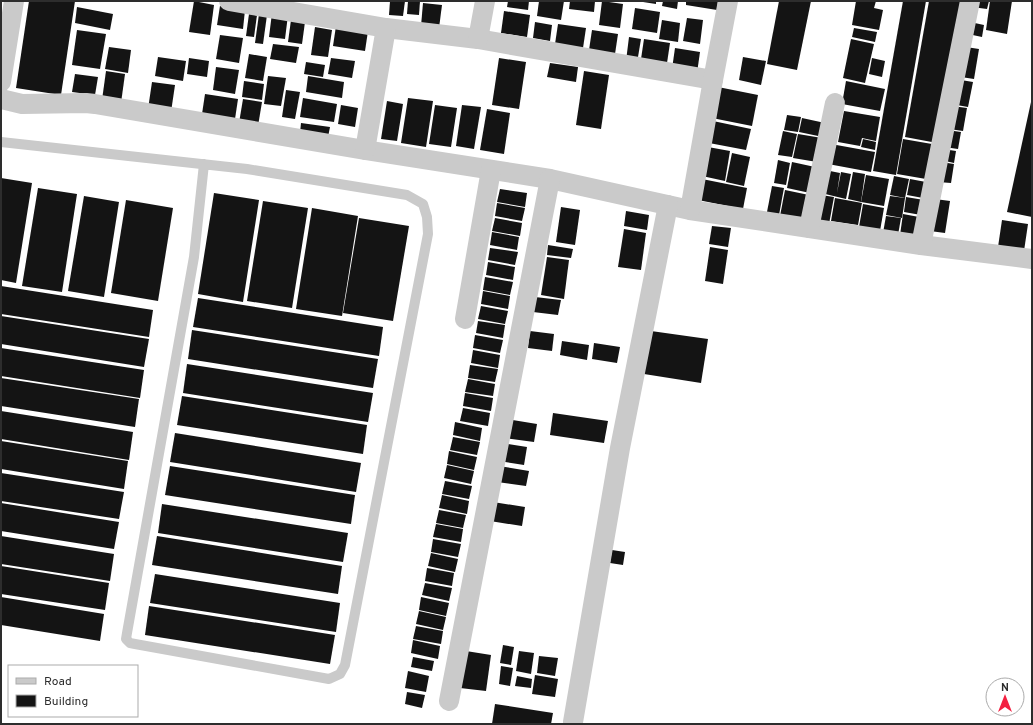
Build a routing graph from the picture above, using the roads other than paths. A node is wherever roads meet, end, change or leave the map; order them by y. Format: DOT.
graph roads {
  1 [pos="229,1"];
  2 [pos="485,1"];
  3 [pos="728,1"];
  4 [pos="970,1"];
  5 [pos="9,8"];
  6 [pos="386,28"];
  7 [pos="478,39"];
  8 [pos="713,80"];
  9 [pos="1,82"];
  10 [pos="1,99"];
  11 [pos="835,103"];
  12 [pos="1,142"];
  13 [pos="366,150"];
  14 [pos="204,164"];
  15 [pos="492,170"];
  16 [pos="550,179"];
  17 [pos="668,205"];
  18 [pos="690,210"];
  19 [pos="809,228"];
  20 [pos="921,245"];
  21 [pos="1032,260"];
  22 [pos="465,319"];
  23 [pos="450,701"];
  24 [pos="573,722"];
  1 -- 6 [label="street"];
  2 -- 7 [label="street"];
  3 -- 8 [label="street"];
  4 -- 20 [label="street"];
  5 -- 9 [label="street"];
  6 -- 7 [label="street"];
  6 -- 13 [label="street"];
  7 -- 8 [label="street"];
  8 -- 18 [label="street"];
  10 -- 13 [label="street"];
  11 -- 19 [label="street"];
  12 -- 14 [label="lane"];
  13 -- 15 [label="street"];
  14 -- 14 [label="lane"];
  15 -- 16 [label="street"];
  15 -- 22 [label="street"];
  16 -- 17 [label="street"];
  16 -- 23 [label="street"];
  17 -- 18 [label="street"];
  17 -- 24 [label="street"];
  18 -- 19 [label="street"];
  19 -- 20 [label="street"];
  20 -- 21 [label="street"];
}
